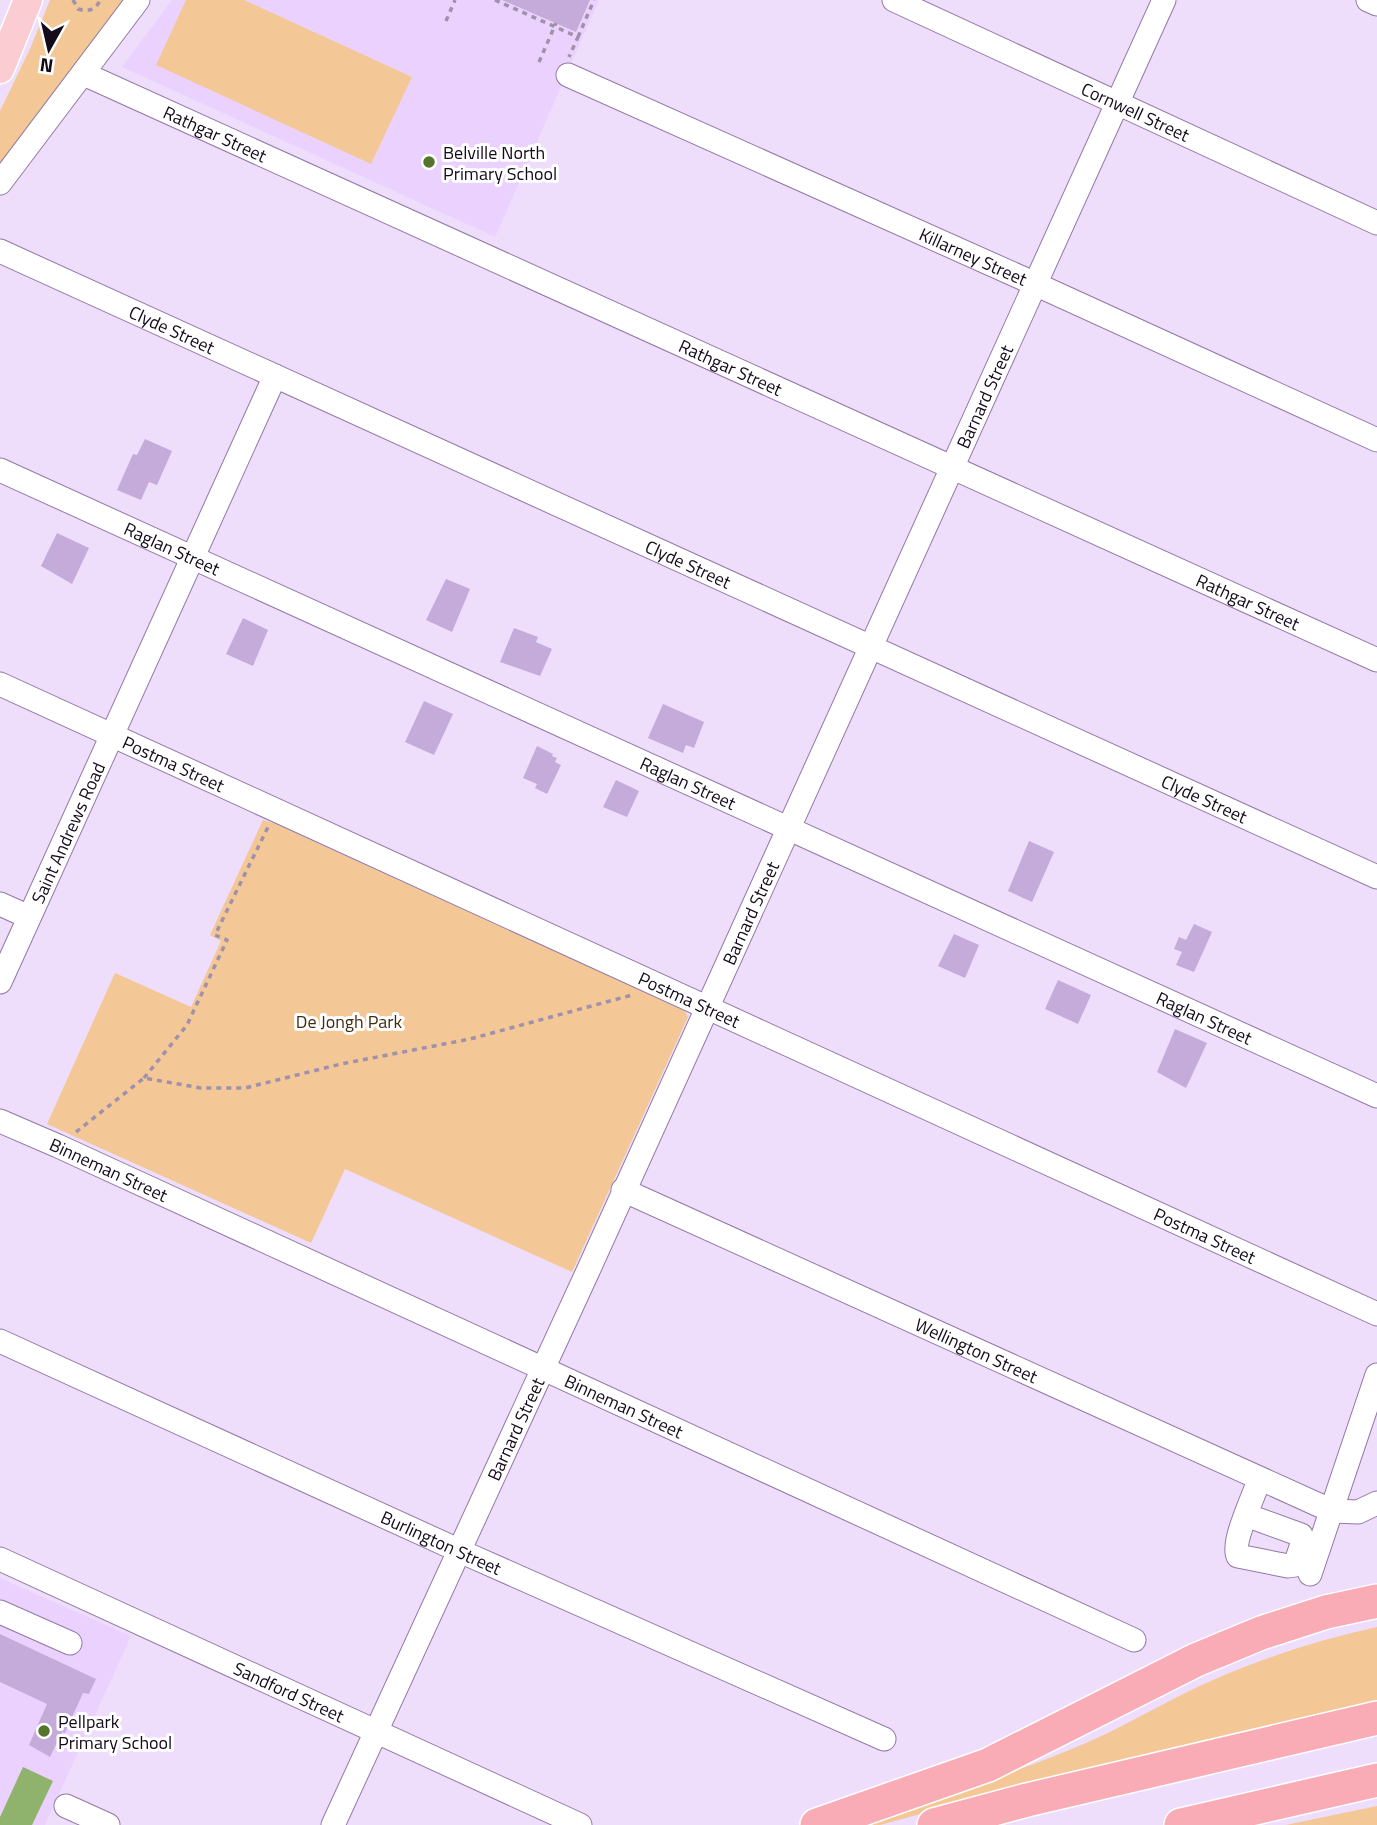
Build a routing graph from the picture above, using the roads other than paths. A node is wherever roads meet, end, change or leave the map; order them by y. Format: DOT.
graph roads {
  1 [pos="28,0"];
  2 [pos="138,0"];
  3 [pos="894,0"];
  4 [pos="1164,0"];
  5 [pos="1368,0"];
  6 [pos="1377,4"];
  7 [pos="568,68"];
  8 [pos="0,69"];
  9 [pos="84,74"];
  10 [pos="1116,104"];
  11 [pos="0,183"];
  12 [pos="1377,223"];
  13 [pos="0,251"];
  14 [pos="1034,284"];
  15 [pos="275,376"];
  16 [pos="1377,440"];
  17 [pos="951,467"];
  18 [pos="0,470"];
  19 [pos="193,558"];
  20 [pos="869,646"];
  21 [pos="1377,660"];
  22 [pos="0,684"];
  23 [pos="112,736"];
  24 [pos="787,828"];
  25 [pos="1377,877"];
  26 [pos="0,904"];
  27 [pos="29,917"];
  28 [pos="0,982"];
  29 [pos="707,1007"];
  30 [pos="1377,1096"];
  31 [pos="0,1121"];
  32 [pos="623,1190"];
  33 [pos="1377,1314"];
  34 [pos="0,1341"];
  35 [pos="542,1369"];
  36 [pos="1377,1375"];
  37 [pos="1259,1480"];
  38 [pos="1377,1503"];
  39 [pos="1332,1511"];
  40 [pos="1246,1515"];
  41 [pos="459,1550"];
  42 [pos="0,1559"];
  43 [pos="1310,1574"];
  44 [pos="1377,1601"];
  45 [pos="0,1612"];
  46 [pos="1134,1640"];
  47 [pos="70,1643"];
  48 [pos="1377,1718"];
  49 [pos="376,1730"];
  50 [pos="884,1740"];
  51 [pos="1377,1780"];
  52 [pos="66,1806"];
  53 [pos="108,1825"];
  54 [pos="333,1825"];
  55 [pos="580,1825"];
  56 [pos="817,1825"];
  57 [pos="934,1825"];
  58 [pos="1181,1825"];
  1 -- 8 [label="main road"];
  2 -- 9 [label="street"];
  3 -- 10 [label="street, Cornwell Street"];
  4 -- 10 [label="street, Barnard Street"];
  5 -- 6 [label="street"];
  7 -- 14 [label="street, Killarney Street"];
  9 -- 11 [label="street"];
  9 -- 17 [label="street, Rathgar Street"];
  10 -- 12 [label="street, Cornwell Street"];
  10 -- 14 [label="street, Barnard Street"];
  13 -- 15 [label="street, Clyde Street"];
  14 -- 16 [label="street, Killarney Street"];
  14 -- 17 [label="street, Barnard Street"];
  15 -- 19 [label="street, Saint Andrews Road"];
  15 -- 20 [label="street, Clyde Street"];
  17 -- 20 [label="street, Barnard Street"];
  17 -- 21 [label="street, Rathgar Street"];
  18 -- 19 [label="street, Raglan Street"];
  19 -- 23 [label="street, Saint Andrews Road"];
  19 -- 24 [label="street, Raglan Street"];
  20 -- 24 [label="street, Barnard Street"];
  20 -- 25 [label="street, Clyde Street"];
  22 -- 23 [label="street, Postma Street"];
  23 -- 27 [label="street, Saint Andrews Road"];
  23 -- 29 [label="street, Postma Street"];
  24 -- 29 [label="street, Barnard Street"];
  24 -- 30 [label="street, Raglan Street"];
  26 -- 27 [label="street"];
  27 -- 28 [label="street, Saint Andrews Road"];
  29 -- 32 [label="street, Barnard Street"];
  29 -- 33 [label="street, Postma Street"];
  31 -- 35 [label="street, Binneman Street"];
  32 -- 35 [label="street, Barnard Street"];
  32 -- 37 [label="street, Wellington Street"];
  34 -- 41 [label="street, Burlington Street"];
  35 -- 41 [label="street, Barnard Street"];
  35 -- 46 [label="street, Binneman Street"];
  36 -- 39 [label="street"];
  37 -- 39 [label="street, Wellington Street"];
  37 -- 40 [label="street"];
  38 -- 39 [label="street"];
  39 -- 43 [label="street"];
  41 -- 49 [label="street, Barnard Street"];
  41 -- 50 [label="street, Burlington Street"];
  42 -- 49 [label="street, Sandford Street"];
  44 -- 56 [label="highway"];
  45 -- 47 [label="street"];
  48 -- 57 [label="highway"];
  49 -- 54 [label="street, Barnard Street"];
  49 -- 55 [label="street, Sandford Street"];
  51 -- 58 [label="highway"];
  52 -- 53 [label="street"];
}
